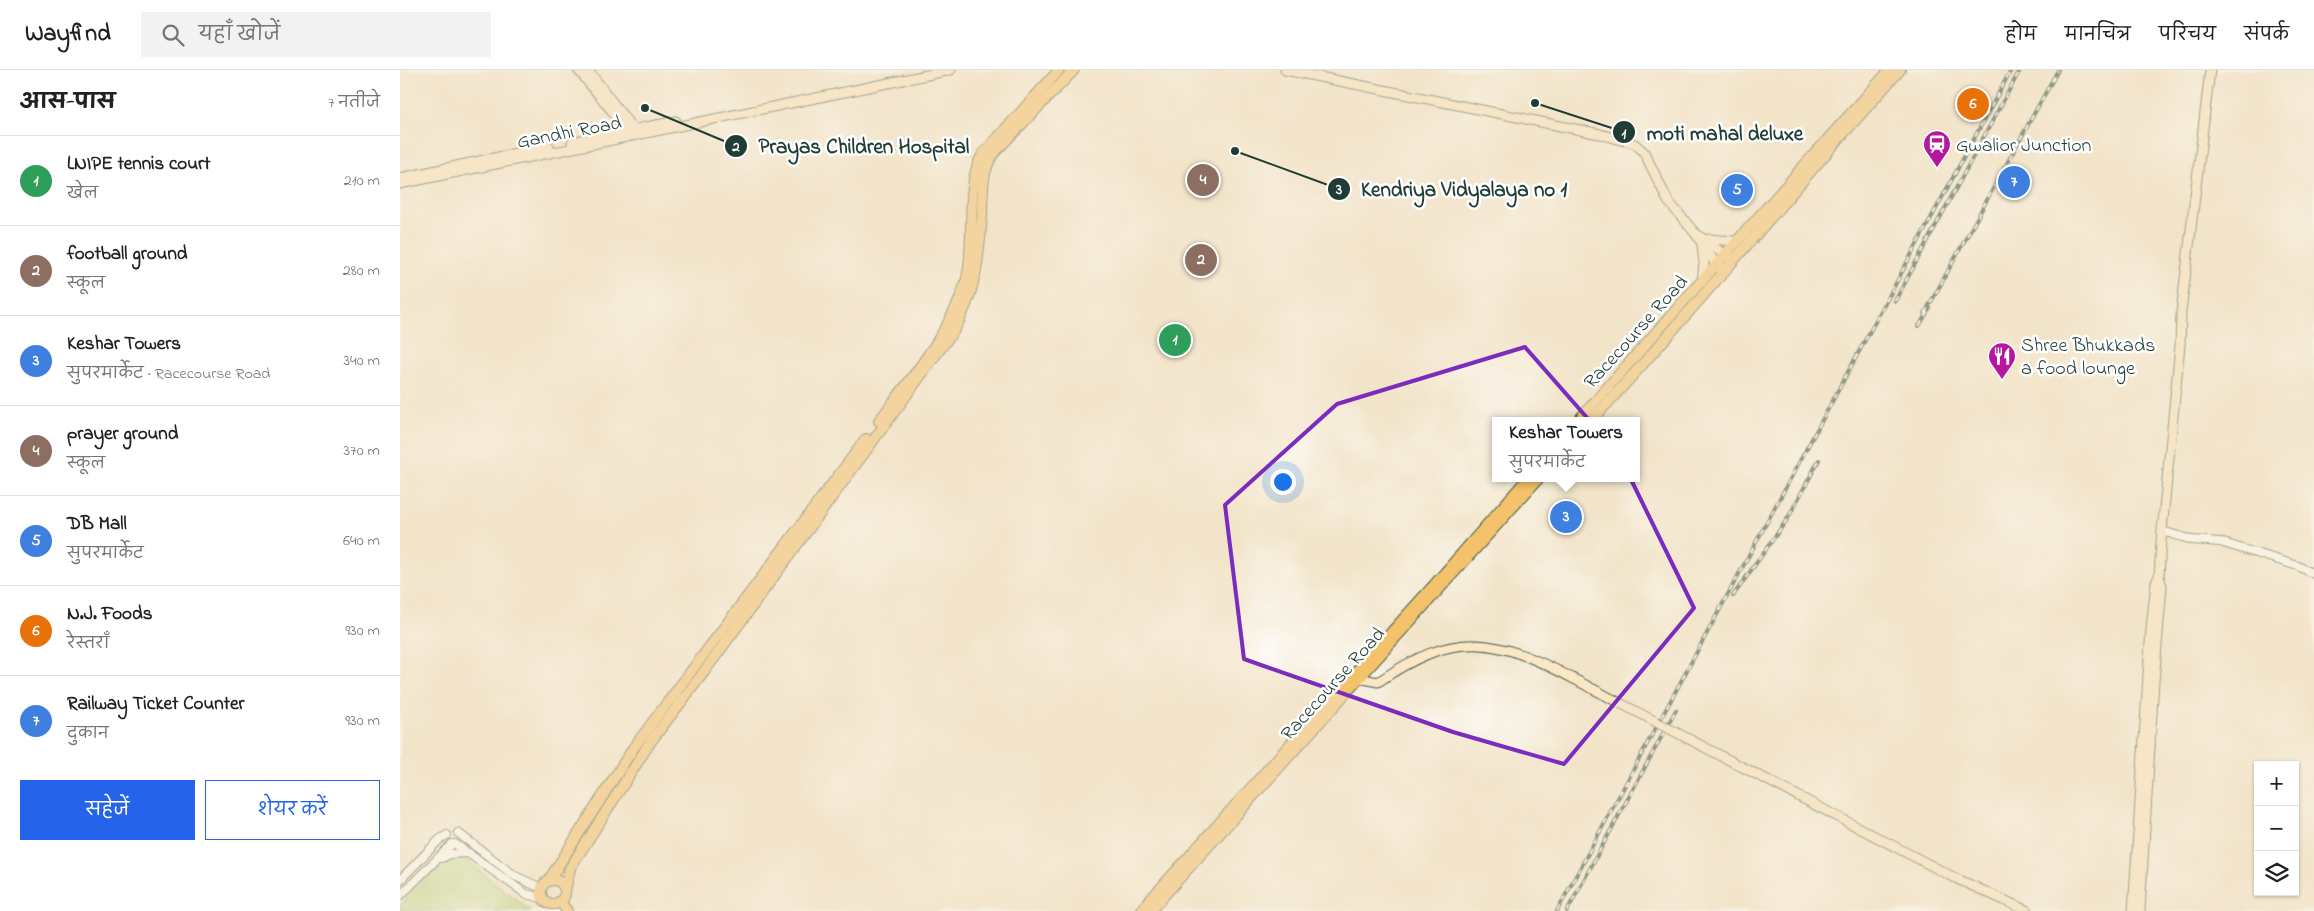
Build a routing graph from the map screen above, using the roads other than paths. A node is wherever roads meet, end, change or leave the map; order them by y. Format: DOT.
graph roads {
  1 [pos="578,70"];
  2 [pos="588,70"];
  3 [pos="922,70"];
  4 [pos="951,70"];
  5 [pos="1059,70"];
  6 [pos="1074,70"];
  7 [pos="1285,70"];
  8 [pos="1890,70"];
  9 [pos="1900,70"];
  10 [pos="2210,70"];
  11 [pos="636,132"];
  12 [pos="626,134"];
  13 [pos="400,178"];
  14 [pos="400,184"];
  15 [pos="1704,241"];
  16 [pos="1735,241"];
  17 [pos="1729,257"];
  18 [pos="1720,267"];
  19 [pos="1702,282"];
  20 [pos="1581,417"];
  21 [pos="1594,417"];
  22 [pos="1525,482"];
  23 [pos="1535,482"];
  24 [pos="2162,531"];
  25 [pos="2314,574"];
  26 [pos="2159,577"];
  27 [pos="1438,587"];
  28 [pos="1359,678"];
  29 [pos="458,833"];
  30 [pos="447,835"];
  31 [pos="453,844"];
  32 [pos="469,853"];
  33 [pos="436,861"];
  34 [pos="400,880"];
  35 [pos="549,880"];
  36 [pos="565,891"];
  37 [pos="541,893"];
  38 [pos="400,896"];
  39 [pos="556,905"];
  40 [pos="567,911"];
  41 [pos="1140,911"];
  42 [pos="1150,911"];
  43 [pos="2028,911"];
  44 [pos="2133,911"];
  45 [pos="2140,911"];
  1 -- 12 [label="main road"];
  2 -- 11 [label="main road"];
  3 -- 11 [label="main road, Gandhi Road"];
  4 -- 11 [label="main road, Gandhi Road"];
  5 -- 35 [label="main road"];
  6 -- 36 [label="main road"];
  7 -- 15 [label="main road"];
  8 -- 16 [label="main road"];
  9 -- 17 [label="main road"];
  10 -- 24 [label="main road"];
  11 -- 12 [label="main road, Gandhi Road"];
  12 -- 13 [label="main road, Gandhi Road"];
  12 -- 14 [label="main road, Gandhi Road"];
  15 -- 16 [label="main road"];
  15 -- 17 [label="main road"];
  15 -- 18 [label="main road"];
  15 -- 19 [label="main road"];
  16 -- 17 [label="main road"];
  17 -- 18 [label="main road"];
  18 -- 19 [label="main road, Racecourse Road"];
  18 -- 21 [label="main road, Racecourse Road"];
  19 -- 20 [label="main road, Racecourse Road"];
  22 -- 27 [label="main road, Racecourse Road"];
  23 -- 27 [label="main road, Racecourse Road"];
  24 -- 25 [label="street"];
  24 -- 26 [label="main road"];
  26 -- 44 [label="main road"];
  26 -- 45 [label="main road"];
  27 -- 28 [label="main road, Racecourse Road"];
  27 -- 41 [label="main road, Racecourse Road"];
  28 -- 42 [label="main road, Racecourse Road"];
  28 -- 43 [label="main road, bridge"];
  29 -- 30 [label="street"];
  29 -- 31 [label="street"];
  29 -- 37 [label="street"];
  30 -- 31 [label="street"];
  30 -- 34 [label="street"];
  31 -- 32 [label="street"];
  31 -- 33 [label="street"];
  32 -- 33 [label="street"];
  32 -- 37 [label="street"];
  33 -- 38 [label="street"];
  35 -- 36 [label="main road"];
  35 -- 37 [label="main road"];
  36 -- 39 [label="main road"];
  37 -- 39 [label="main road"];
  39 -- 40 [label="main road"];
}
